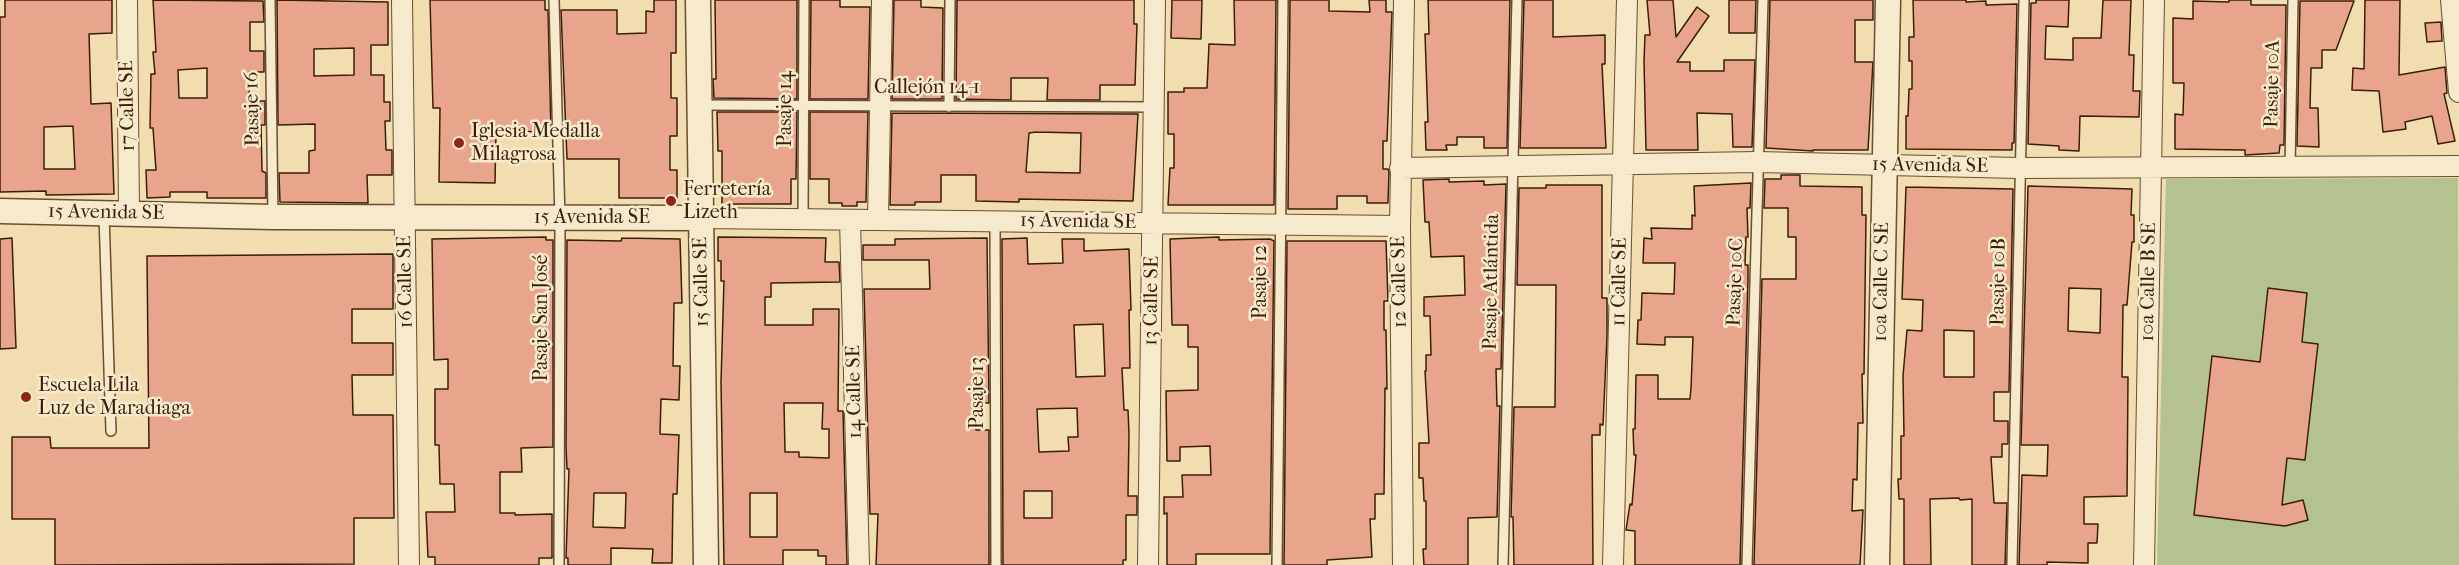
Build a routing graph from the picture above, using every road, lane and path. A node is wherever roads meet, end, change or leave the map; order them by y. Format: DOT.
graph roads {
  1 [pos="127,0"];
  2 [pos="270,0"];
  3 [pos="402,0"];
  4 [pos="554,0"];
  5 [pos="698,0"];
  6 [pos="804,0"];
  7 [pos="882,0"];
  8 [pos="950,0"];
  9 [pos="1155,0"];
  10 [pos="1283,0"];
  11 [pos="1404,0"];
  12 [pos="1517,0"];
  13 [pos="1627,0"];
  14 [pos="1763,0"];
  15 [pos="1888,0"];
  16 [pos="2024,0"];
  17 [pos="2154,0"];
  18 [pos="2293,0"];
  19 [pos="2451,0"];
  20 [pos="2459,92"];
  21 [pos="700,105"];
  22 [pos="804,106"];
  23 [pos="881,106"];
  24 [pos="950,106"];
  25 [pos="1154,107"];
  26 [pos="1757,162"];
  27 [pos="1513,164"];
  28 [pos="1623,165"];
  29 [pos="1884,166"];
  30 [pos="2459,166"];
  31 [pos="2151,167"];
  32 [pos="1400,168"];
  33 [pos="2019,168"];
  34 [pos="2290,168"];
  35 [pos="0,212"];
  36 [pos="104,213"];
  37 [pos="129,213"];
  38 [pos="273,218"];
  39 [pos="405,218"];
  40 [pos="701,218"];
  41 [pos="560,219"];
  42 [pos="803,219"];
  43 [pos="850,220"];
  44 [pos="878,220"];
  45 [pos="995,221"];
  46 [pos="1153,223"];
  47 [pos="1280,225"];
  48 [pos="1400,226"];
  49 [pos="111,431"];
  50 [pos="409,565"];
  51 [pos="559,565"];
  52 [pos="706,565"];
  53 [pos="859,565"];
  54 [pos="996,565"];
  55 [pos="1148,565"];
  56 [pos="1277,565"];
  57 [pos="1403,565"];
  58 [pos="1503,565"];
  59 [pos="1613,565"];
  60 [pos="1747,565"];
  61 [pos="1877,565"];
  62 [pos="2012,565"];
  63 [pos="2144,565"];
  1 -- 37 [label="street, 17 Calle SE"];
  2 -- 38 [label="lane, Pasaje 16"];
  3 -- 39 [label="street, 16 Calle SE"];
  4 -- 41 [label="lane, Pasaje San José"];
  5 -- 21 [label="street, 15 Calle SE"];
  6 -- 22 [label="lane, Pasaje 14"];
  7 -- 23 [label="street"];
  8 -- 24 [label="lane"];
  9 -- 25 [label="street, 13 Calle SE"];
  10 -- 47 [label="lane, Pasaje 12"];
  11 -- 32 [label="street, 12 Calle SE"];
  12 -- 27 [label="lane, Pasaje Atlántida"];
  13 -- 28 [label="street, 11 Calle SE"];
  14 -- 26 [label="lane, Pasaje 10C"];
  15 -- 29 [label="street, 10a Calle C SE"];
  16 -- 33 [label="lane, Pasaje 10B"];
  17 -- 31 [label="street, 10a Calle B SE"];
  18 -- 34 [label="lane, Pasaje 10A"];
  19 -- 20 [label="street"];
  21 -- 22 [label="lane, Callejón 14-1"];
  21 -- 40 [label="street, 15 Calle SE"];
  22 -- 23 [label="lane, Callejón 14-1"];
  22 -- 42 [label="lane, Pasaje 14"];
  23 -- 24 [label="lane, Callejón 14-1"];
  23 -- 44 [label="street"];
  24 -- 25 [label="lane, Callejón 14-1"];
  25 -- 46 [label="street, 13 Calle SE"];
  26 -- 28 [label="street, 15 Avenida SE"];
  26 -- 29 [label="street, 15 Avenida SE"];
  26 -- 60 [label="lane, Pasaje 10C"];
  27 -- 28 [label="street, 15 Avenida SE"];
  27 -- 32 [label="street, 15 Avenida SE"];
  27 -- 58 [label="lane, Pasaje Atlántida"];
  28 -- 59 [label="street, 11 Calle SE"];
  29 -- 33 [label="street, 15 Avenida SE"];
  29 -- 61 [label="street, 10a Calle C SE"];
  30 -- 34 [label="street, 15 Avenida SE"];
  31 -- 33 [label="street, 15 Avenida SE"];
  31 -- 34 [label="street, 15 Avenida SE"];
  31 -- 63 [label="street, 10a Calle B SE"];
  32 -- 48 [label="street, 12 Calle SE"];
  33 -- 62 [label="lane, Pasaje 10B"];
  35 -- 36 [label="street, 15 Avenida SE"];
  36 -- 37 [label="street, 15 Avenida SE"];
  36 -- 49 [label="lane"];
  37 -- 38 [label="street, 15 Avenida SE"];
  38 -- 39 [label="street, 15 Avenida SE"];
  39 -- 41 [label="street, 15 Avenida SE"];
  39 -- 50 [label="street, 16 Calle SE"];
  40 -- 41 [label="street, 15 Avenida SE"];
  40 -- 42 [label="street, 15 Avenida SE"];
  40 -- 52 [label="street, 15 Calle SE"];
  41 -- 51 [label="lane, Pasaje San José"];
  42 -- 43 [label="street, 15 Avenida SE"];
  43 -- 44 [label="street, 15 Avenida SE"];
  43 -- 53 [label="street, 14 Calle SE"];
  44 -- 45 [label="street, 15 Avenida SE"];
  45 -- 46 [label="street, 15 Avenida SE"];
  45 -- 54 [label="lane, Pasaje 13"];
  46 -- 47 [label="street, 15 Avenida SE"];
  46 -- 55 [label="street, 13 Calle SE"];
  47 -- 48 [label="street, 15 Avenida SE"];
  47 -- 56 [label="lane, Pasaje 12"];
  48 -- 57 [label="street, 12 Calle SE"];
}
